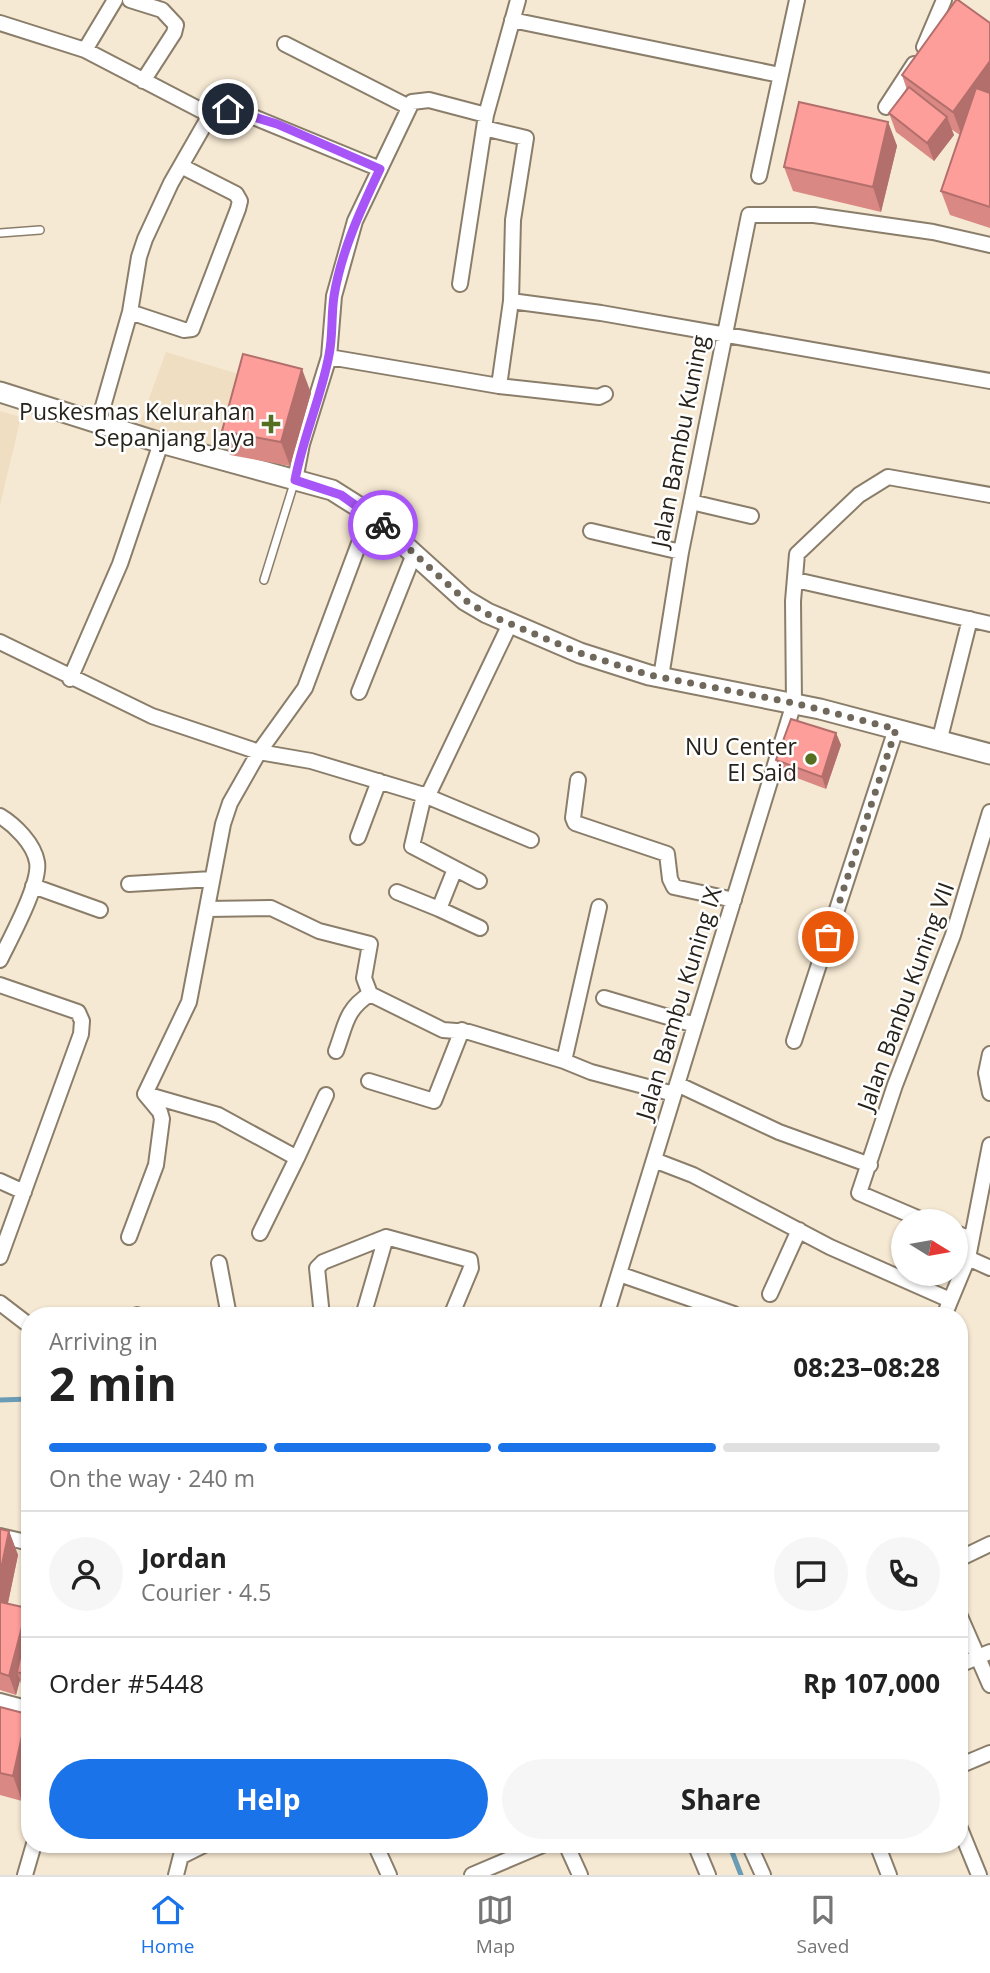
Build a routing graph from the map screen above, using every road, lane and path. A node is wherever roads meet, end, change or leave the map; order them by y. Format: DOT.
graph roads {
  1 [pos="115,0"];
  2 [pos="130,0"];
  3 [pos="518,0"];
  4 [pos="797,0"];
  5 [pos="944,0"];
  6 [pos="164,5"];
  7 [pos="512,20"];
  8 [pos="0,23"];
  9 [pos="285,44"];
  10 [pos="85,50"];
  11 [pos="780,75"];
  12 [pos="143,81"];
  13 [pos="409,107"];
  14 [pos="887,107"];
  15 [pos="210,115"];
  16 [pos="485,122"];
  17 [pos="181,166"];
  18 [pos="380,169"];
  19 [pos="759,176"];
  20 [pos="40,230"];
  21 [pos="0,233"];
  22 [pos="990,245"];
  23 [pos="460,284"];
  24 [pos="511,301"];
  25 [pos="130,312"];
  26 [pos="726,335"];
  27 [pos="329,357"];
  28 [pos="990,381"];
  29 [pos="499,386"];
  30 [pos="0,392"];
  31 [pos="605,394"];
  32 [pos="98,424"];
  33 [pos="161,443"];
  34 [pos="295,480"];
  35 [pos="990,495"];
  36 [pos="691,502"];
  37 [pos="370,514"];
  38 [pos="751,516"];
  39 [pos="591,531"];
  40 [pos="681,552"];
  41 [pos="414,554"];
  42 [pos="264,580"];
  43 [pos="796,580"];
  44 [pos="970,619"];
  45 [pos="510,624"];
  46 [pos="990,624"];
  47 [pos="0,642"];
  48 [pos="661,677"];
  49 [pos="70,679"];
  50 [pos="359,692"];
  51 [pos="794,703"];
  52 [pos="896,729"];
  53 [pos="939,742"];
  54 [pos="259,752"];
  55 [pos="990,754"];
  56 [pos="578,780"];
  57 [pos="379,781"];
  58 [pos="424,795"];
  59 [pos="990,812"];
  60 [pos="0,816"];
  61 [pos="358,837"];
  62 [pos="531,840"];
  63 [pos="455,869"];
  64 [pos="212,879"];
  65 [pos="479,881"];
  66 [pos="129,884"];
  67 [pos="33,886"];
  68 [pos="397,892"];
  69 [pos="734,900"];
  70 [pos="599,907"];
  71 [pos="207,909"];
  72 [pos="439,909"];
  73 [pos="100,910"];
  74 [pos="480,928"];
  75 [pos="0,960"];
  76 [pos="0,985"];
  77 [pos="370,994"];
  78 [pos="604,998"];
  79 [pos="695,1025"];
  80 [pos="463,1030"];
  81 [pos="794,1041"];
  82 [pos="336,1051"];
  83 [pos="990,1054"];
  84 [pos="564,1061"];
  85 [pos="369,1082"];
  86 [pos="676,1089"];
  87 [pos="990,1093"];
  88 [pos="145,1094"];
  89 [pos="326,1095"];
  90 [pos="990,1145"];
  91 [pos="297,1158"];
  92 [pos="654,1160"];
  93 [pos="870,1165"];
  94 [pos="0,1181"];
  95 [pos="24,1192"];
  96 [pos="897,1209"];
  97 [pos="799,1230"];
  98 [pos="261,1233"];
  99 [pos="129,1237"];
  100 [pos="386,1237"];
  101 [pos="968,1238"];
  102 [pos="971,1239"];
  103 [pos="0,1258"];
  104 [pos="968,1258"];
  105 [pos="219,1263"];
  106 [pos="990,1268"];
  107 [pos="619,1274"];
  108 [pos="956,1286"];
  109 [pos="770,1294"];
  110 [pos="950,1300"];
  111 [pos="0,1303"];
  112 [pos="227,1307"];
  113 [pos="321,1307"];
  114 [pos="366,1307"];
  115 [pos="455,1307"];
  116 [pos="609,1307"];
  117 [pos="714,1307"];
  118 [pos="947,1307"];
  119 [pos="21,1319"];
  120 [pos="0,1536"];
  121 [pos="21,1541"];
  122 [pos="990,1544"];
  123 [pos="968,1555"];
  124 [pos="968,1628"];
  125 [pos="984,1654"];
  126 [pos="990,1685"];
  127 [pos="0,1701"];
  128 [pos="21,1707"];
  129 [pos="990,1753"];
  130 [pos="968,1762"];
  131 [pos="968,1848"];
  132 [pos="31,1853"];
  133 [pos="182,1853"];
  134 [pos="379,1853"];
  135 [pos="524,1853"];
  136 [pos="569,1853"];
  137 [pos="699,1853"];
  138 [pos="753,1853"];
  139 [pos="880,1853"];
  140 [pos="25,1875"];
  141 [pos="176,1875"];
  142 [pos="389,1875"];
  143 [pos="472,1875"];
  144 [pos="580,1875"];
  145 [pos="708,1875"];
  146 [pos="763,1875"];
  147 [pos="889,1875"];
  148 [pos="979,1875"];
  1 -- 10 [label="street"];
  2 -- 6 [label="street"];
  3 -- 7 [label="street"];
  4 -- 11 [label="street"];
  5 -- 14 [label="street"];
  6 -- 12 [label="street"];
  7 -- 11 [label="street"];
  7 -- 16 [label="street"];
  8 -- 10 [label="street"];
  9 -- 13 [label="street"];
  10 -- 12 [label="street"];
  11 -- 19 [label="street"];
  12 -- 15 [label="street"];
  13 -- 16 [label="street"];
  13 -- 18 [label="street"];
  15 -- 17 [label="street"];
  15 -- 18 [label="street"];
  16 -- 23 [label="street"];
  16 -- 24 [label="street"];
  17 -- 25 [label="street"];
  17 -- 25 [label="street"];
  18 -- 27 [label="street"];
  20 -- 21 [label="lane"];
  22 -- 26 [label="street, Jalan Bambu Kuning"];
  24 -- 26 [label="street"];
  24 -- 29 [label="street"];
  25 -- 32 [label="street"];
  26 -- 28 [label="street"];
  26 -- 36 [label="street, Jalan Bambu Kuning"];
  27 -- 29 [label="street"];
  27 -- 34 [label="street"];
  29 -- 31 [label="street"];
  30 -- 32 [label="street"];
  32 -- 33 [label="street"];
  33 -- 34 [label="street"];
  33 -- 49 [label="street"];
  34 -- 37 [label="street"];
  34 -- 42 [label="lane"];
  35 -- 43 [label="street, Jalan Bambu Kuning IX"];
  36 -- 38 [label="street"];
  36 -- 40 [label="street, Jalan Bambu Kuning"];
  37 -- 41 [label="street"];
  37 -- 54 [label="street"];
  39 -- 40 [label="street"];
  40 -- 48 [label="street, Jalan Bambu Kuning"];
  41 -- 45 [label="street"];
  41 -- 50 [label="street"];
  43 -- 44 [label="street"];
  43 -- 51 [label="street, Jalan Bambu Kuning IX"];
  44 -- 46 [label="street"];
  44 -- 53 [label="street"];
  45 -- 48 [label="street"];
  45 -- 58 [label="street"];
  47 -- 49 [label="street"];
  48 -- 51 [label="street"];
  49 -- 54 [label="street"];
  51 -- 52 [label="street"];
  51 -- 69 [label="street, Jalan Bambu Kuning IX"];
  52 -- 53 [label="street"];
  52 -- 81 [label="street"];
  53 -- 55 [label="street"];
  54 -- 57 [label="street"];
  54 -- 64 [label="street"];
  56 -- 69 [label="street"];
  57 -- 58 [label="street"];
  57 -- 61 [label="street"];
  58 -- 62 [label="street"];
  58 -- 63 [label="street"];
  59 -- 93 [label="street, Jalan Banbu Kuning VII"];
  60 -- 67 [label="street"];
  63 -- 65 [label="street"];
  63 -- 72 [label="street"];
  64 -- 66 [label="street"];
  64 -- 71 [label="street"];
  67 -- 73 [label="street"];
  67 -- 75 [label="street"];
  68 -- 72 [label="street"];
  69 -- 79 [label="street, Jalan Bambu Kuning IX"];
  70 -- 84 [label="street"];
  71 -- 77 [label="street"];
  71 -- 88 [label="street"];
  72 -- 74 [label="street"];
  76 -- 95 [label="street"];
  77 -- 80 [label="street"];
  77 -- 82 [label="street"];
  78 -- 79 [label="street"];
  79 -- 86 [label="street, Jalan Bambu Kuning IX"];
  80 -- 84 [label="street"];
  80 -- 85 [label="street"];
  83 -- 87 [label="street"];
  84 -- 86 [label="street"];
  86 -- 92 [label="street, Jalan Bambu Kuning IX"];
  86 -- 93 [label="street"];
  88 -- 91 [label="street"];
  88 -- 99 [label="street"];
  89 -- 91 [label="street"];
  90 -- 102 [label="street"];
  91 -- 98 [label="street"];
  92 -- 97 [label="street"];
  92 -- 107 [label="street, Jalan Bambu Kuning IX"];
  93 -- 96 [label="street, Jalan Banbu Kuning VII"];
  94 -- 95 [label="street"];
  95 -- 103 [label="street"];
  97 -- 109 [label="street"];
  97 -- 110 [label="street"];
  100 -- 113 [label="street"];
  100 -- 114 [label="street"];
  100 -- 115 [label="street"];
  101 -- 102 [label="street"];
  102 -- 104 [label="street"];
  104 -- 106 [label="street"];
  105 -- 112 [label="street"];
  107 -- 116 [label="street, Jalan Bambu Kuning IX"];
  107 -- 117 [label="street"];
  108 -- 110 [label="street"];
  110 -- 118 [label="street"];
  111 -- 119 [label="street"];
  120 -- 121 [label="street"];
  122 -- 123 [label="street"];
  124 -- 125 [label="street"];
  125 -- 126 [label="street"];
  127 -- 128 [label="street"];
  129 -- 130 [label="street"];
  131 -- 148 [label="street"];
  132 -- 140 [label="street"];
  133 -- 141 [label="street"];
  134 -- 142 [label="street"];
  135 -- 143 [label="street"];
  136 -- 144 [label="street"];
  137 -- 145 [label="street"];
  138 -- 146 [label="street"];
  139 -- 147 [label="street"];
}
